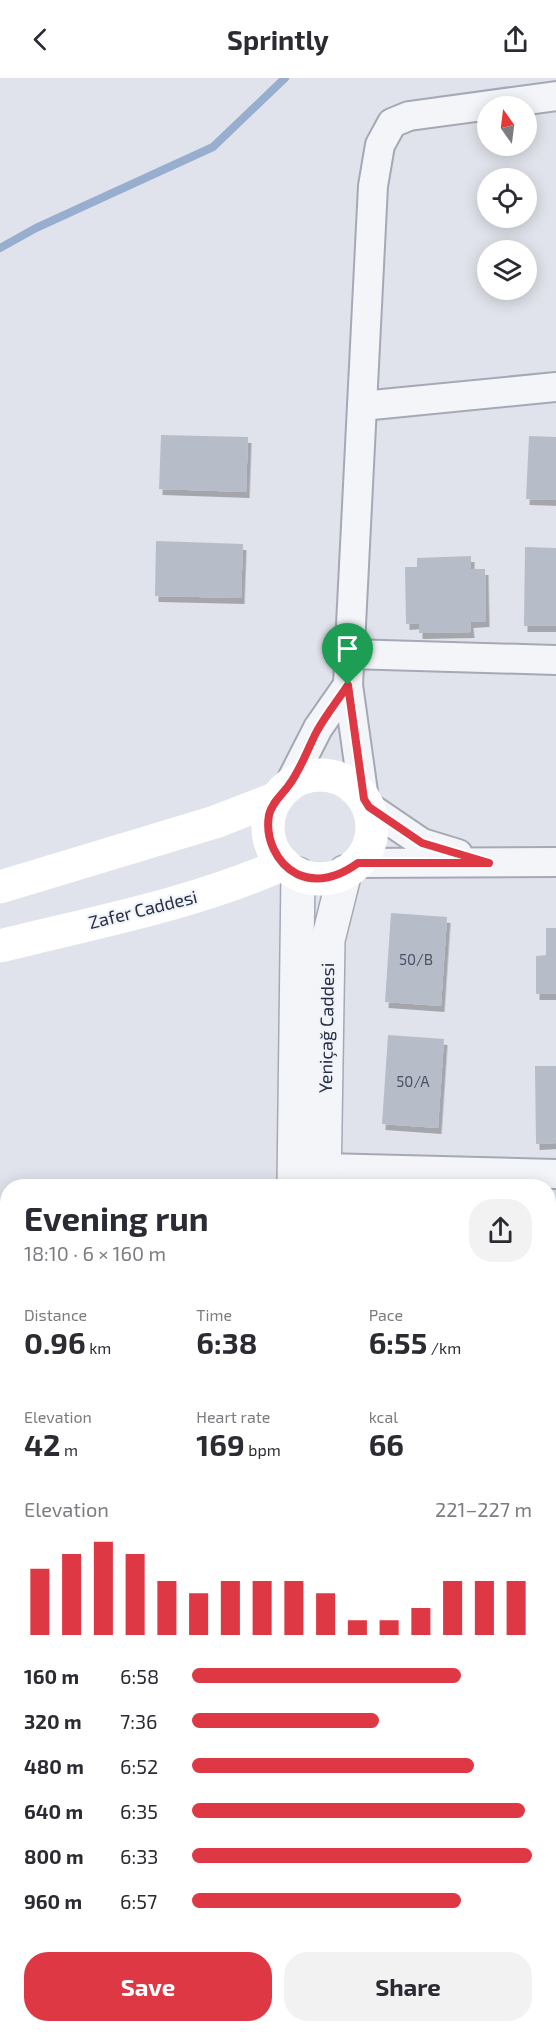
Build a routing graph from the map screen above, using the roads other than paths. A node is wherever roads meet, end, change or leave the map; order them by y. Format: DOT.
graph roads {
  1 [pos="556,96"];
  2 [pos="556,387"];
  3 [pos="362,406"];
  4 [pos="349,654"];
  5 [pos="556,660"];
  6 [pos="348,685"];
  7 [pos="283,791"];
  8 [pos="366,803"];
  9 [pos="556,862"];
  10 [pos="489,863"];
  11 [pos="351,868"];
  12 [pos="291,869"];
  13 [pos="0,886"];
  14 [pos="0,946"];
  15 [pos="556,1174"];
  16 [pos="324,1177"];
  17 [pos="294,1179"];
  18 [pos="463,1179"];
  19 [pos="537,1179"];
  1 -- 3 [label="street"];
  2 -- 3 [label="street"];
  3 -- 4 [label="street"];
  4 -- 5 [label="street"];
  4 -- 6 [label="street"];
  6 -- 7 [label="street"];
  6 -- 8 [label="street"];
  7 -- 8 [label="main road"];
  7 -- 12 [label="main road"];
  7 -- 13 [label="main road"];
  8 -- 10 [label="street"];
  8 -- 11 [label="main road"];
  9 -- 10 [label="street"];
  10 -- 11 [label="street"];
  11 -- 12 [label="main road"];
  11 -- 16 [label="street, Yeniçağ Caddesi"];
  12 -- 14 [label="main road, Zafer Caddesi"];
  12 -- 17 [label="street, Yeniçağ Caddesi"];
  15 -- 19 [label="street"];
  16 -- 18 [label="street"];
}
